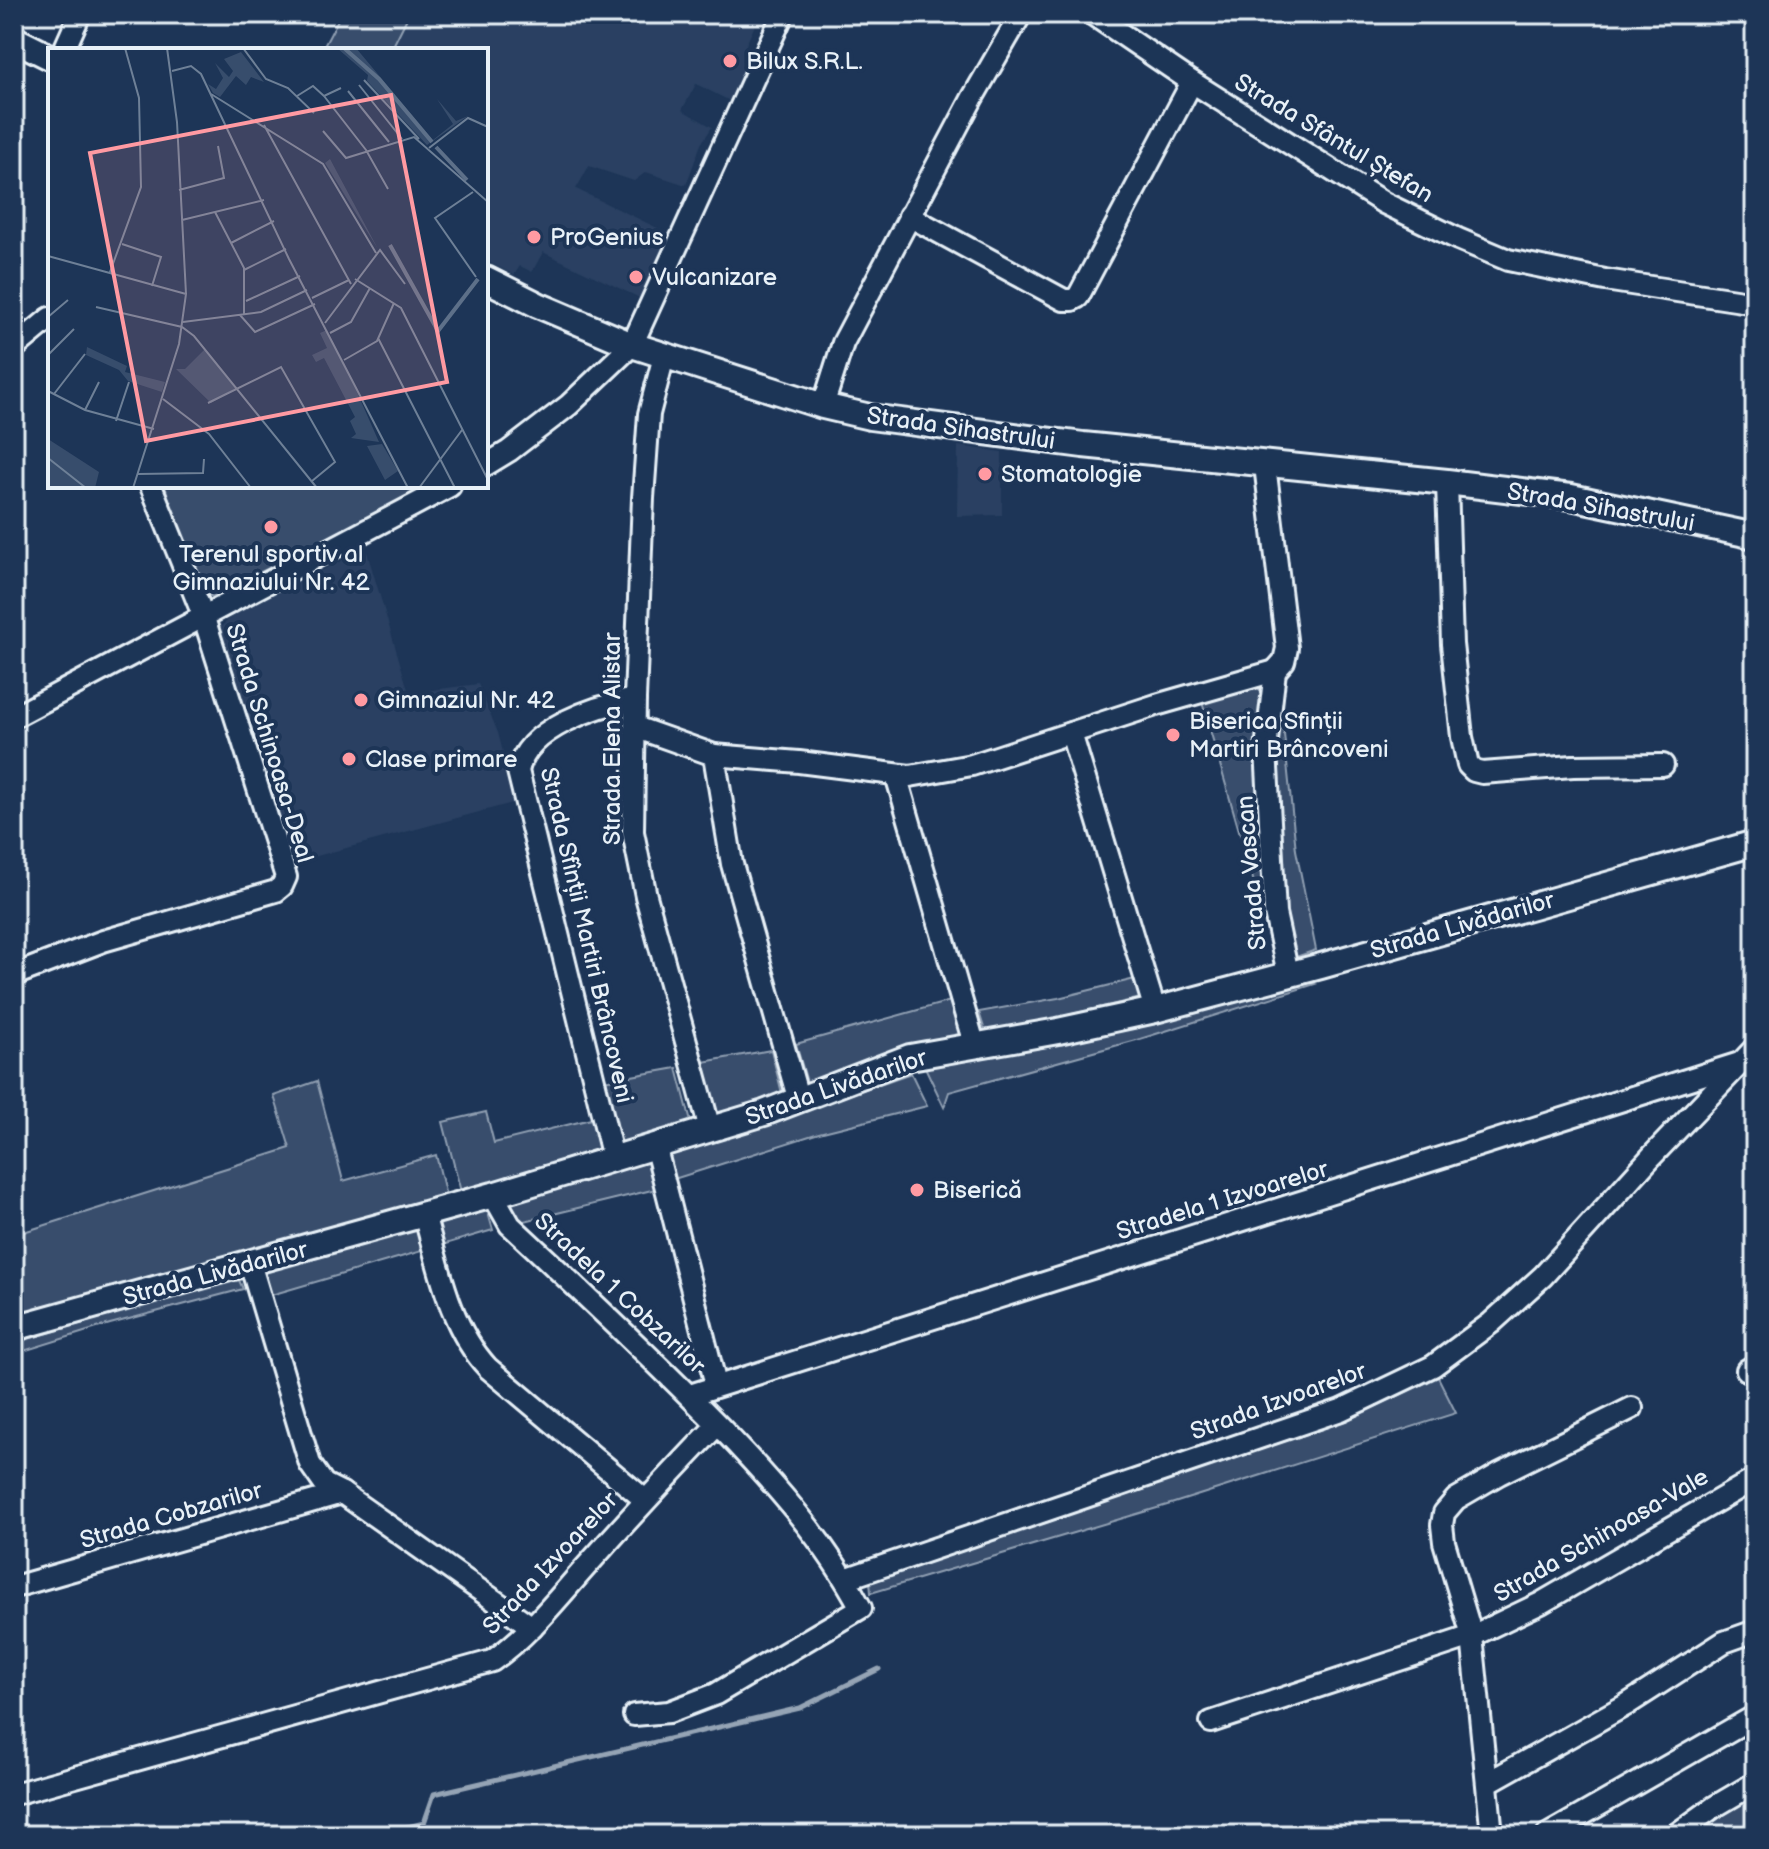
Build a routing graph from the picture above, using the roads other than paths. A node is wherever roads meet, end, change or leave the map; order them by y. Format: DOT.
graph roads {
  1 [pos="80,14"];
  2 [pos="783,14"];
  3 [pos="1021,14"];
  4 [pos="1092,14"];
  5 [pos="14,39"];
  6 [pos="65,48"];
  7 [pos="48,56"];
  8 [pos="1192,82"];
  9 [pos="909,216"];
  10 [pos="488,280"];
  11 [pos="1755,303"];
  12 [pos="48,320"];
  13 [pos="632,345"];
  14 [pos="14,348"];
  15 [pos="664,356"];
  16 [pos="823,406"];
  17 [pos="488,464"];
  18 [pos="1265,465"];
  19 [pos="1447,482"];
  20 [pos="152,488"];
  21 [pos="446,488"];
  22 [pos="1755,536"];
  23 [pos="203,615"];
  24 [pos="1275,671"];
  25 [pos="635,699"];
  26 [pos="14,717"];
  27 [pos="635,727"];
  28 [pos="1071,733"];
  29 [pos="714,755"];
  30 [pos="1663,765"];
  31 [pos="896,775"];
  32 [pos="1755,843"];
  33 [pos="1288,974"];
  34 [pos="14,975"];
  35 [pos="1155,1010"];
  36 [pos="975,1047"];
  37 [pos="1749,1055"];
  38 [pos="799,1101"];
  39 [pos="710,1129"];
  40 [pos="655,1145"];
  41 [pos="613,1158"];
  42 [pos="493,1195"];
  43 [pos="424,1214"];
  44 [pos="250,1263"];
  45 [pos="14,1328"];
  46 [pos="716,1385"];
  47 [pos="690,1395"];
  48 [pos="1632,1408"];
  49 [pos="717,1425"];
  50 [pos="1755,1479"];
  51 [pos="342,1493"];
  52 [pos="645,1500"];
  53 [pos="845,1579"];
  54 [pos="14,1587"];
  55 [pos="532,1627"];
  56 [pos="1755,1631"];
  57 [pos="1472,1636"];
  58 [pos="634,1715"];
  59 [pos="1755,1716"];
  60 [pos="1211,1722"];
  61 [pos="1487,1783"];
  62 [pos="1755,1783"];
  63 [pos="14,1794"];
  64 [pos="1492,1835"];
  65 [pos="1547,1835"];
  66 [pos="1675,1835"];
  1 -- 6 [label="street"];
  2 -- 13 [label="street"];
  3 -- 9 [label="street"];
  4 -- 8 [label="street, Strada Sfântul Ștefan"];
  5 -- 7 [label="street"];
  8 -- 9 [label="street"];
  8 -- 11 [label="street, Strada Sfântul Ștefan"];
  9 -- 16 [label="street"];
  10 -- 13 [label="street, Strada Sihastrului"];
  12 -- 14 [label="street"];
  13 -- 15 [label="street, Strada Sihastrului"];
  13 -- 17 [label="street"];
  15 -- 16 [label="street, Strada Sihastrului"];
  15 -- 25 [label="street, Strada Elena Alistar"];
  16 -- 18 [label="street, Strada Sihastrului"];
  18 -- 19 [label="street, Strada Sihastrului"];
  18 -- 24 [label="street"];
  19 -- 22 [label="street, Strada Sihastrului"];
  19 -- 30 [label="street"];
  20 -- 23 [label="street, Strada Schinoasa-Deal"];
  21 -- 23 [label="street, Strada Schinoasa-Deal"];
  23 -- 26 [label="street, Strada Schinoasa-Deal"];
  23 -- 34 [label="street, Strada Schinoasa-Deal"];
  24 -- 28 [label="street"];
  24 -- 33 [label="street, Strada Vascan"];
  25 -- 27 [label="street, Strada Elena Alistar"];
  25 -- 41 [label="street, Strada Sfînții Martiri Brâncoveni"];
  27 -- 29 [label="street"];
  27 -- 39 [label="street, Strada Elena Alistar"];
  28 -- 31 [label="street"];
  28 -- 35 [label="street"];
  29 -- 31 [label="street"];
  29 -- 38 [label="street"];
  31 -- 36 [label="street"];
  32 -- 33 [label="street, Strada Livădarilor"];
  33 -- 35 [label="street, Strada Livădarilor"];
  35 -- 36 [label="street, Strada Livădarilor"];
  36 -- 38 [label="street, Strada Livădarilor"];
  37 -- 46 [label="street, Stradela 1 Izvoarelor"];
  37 -- 53 [label="street, Strada Izvoarelor"];
  38 -- 39 [label="street, Strada Livădarilor"];
  39 -- 40 [label="street, Strada Livădarilor"];
  40 -- 41 [label="street, Strada Livădarilor"];
  40 -- 46 [label="street"];
  41 -- 42 [label="street, Strada Livădarilor"];
  42 -- 43 [label="street, Strada Livădarilor"];
  42 -- 47 [label="street, Stradela 1 Cobzarilor"];
  43 -- 44 [label="street, Strada Livădarilor"];
  43 -- 52 [label="street"];
  44 -- 45 [label="street, Strada Livădarilor"];
  44 -- 51 [label="street"];
  46 -- 47 [label="street, Stradela 1 Izvoarelor"];
  47 -- 49 [label="street, Stradela 1 Cobzarilor"];
  48 -- 57 [label="street, Strada Schinoasa-Vale"];
  49 -- 52 [label="street, Strada Izvoarelor"];
  49 -- 53 [label="street"];
  50 -- 57 [label="street, Strada Schinoasa-Vale"];
  51 -- 54 [label="street, Strada Cobzarilor"];
  51 -- 55 [label="street"];
  52 -- 55 [label="street, Strada Izvoarelor"];
  53 -- 58 [label="street"];
  55 -- 63 [label="street, Strada Izvoarelor"];
  56 -- 61 [label="street"];
  57 -- 60 [label="street, Strada Schinoasa-Vale"];
  57 -- 61 [label="street, Strada Schinoasa-Vale"];
  59 -- 65 [label="street"];
  61 -- 64 [label="street, Strada Schinoasa-Vale"];
  62 -- 66 [label="street"];
}
